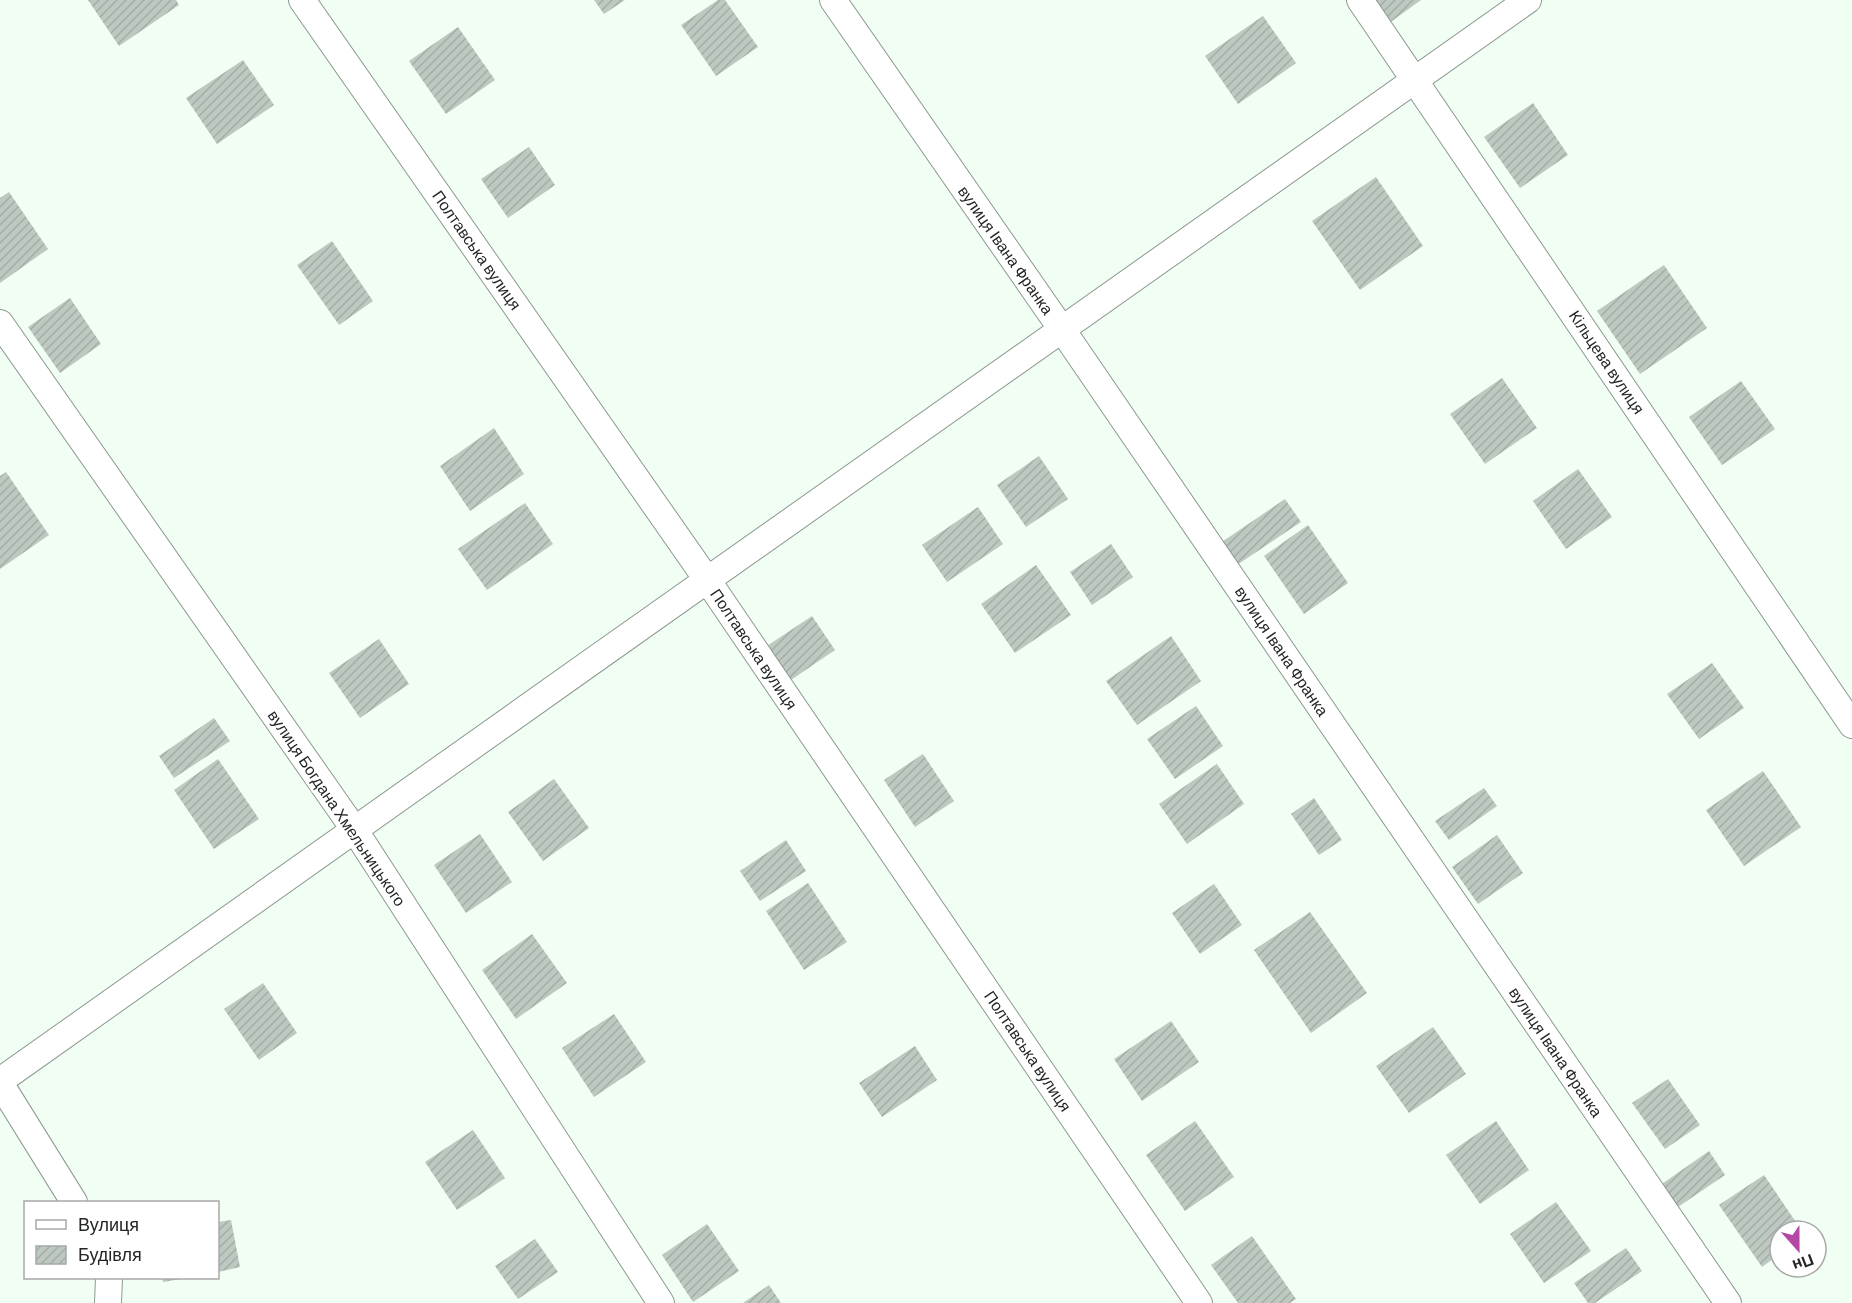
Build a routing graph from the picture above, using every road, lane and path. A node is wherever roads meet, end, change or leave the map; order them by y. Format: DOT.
graph roads {
  1 [pos="302,0"];
  2 [pos="833,0"];
  3 [pos="1360,0"];
  4 [pos="1528,0"];
  5 [pos="1416,80"];
  6 [pos="0,323"];
  7 [pos="1063,331"];
  8 [pos="708,581"];
  9 [pos="1852,725"];
  10 [pos="354,829"];
  11 [pos="0,1082"];
  12 [pos="73,1201"];
  13 [pos="109,1279"];
  14 [pos="108,1303"];
  15 [pos="661,1303"];
  16 [pos="1199,1303"];
  17 [pos="1728,1303"];
  1 -- 8 [label="street, Полтавська вулиця"];
  2 -- 7 [label="street, вулиця Івана Франка"];
  3 -- 5 [label="street, Кільцева вулиця"];
  4 -- 5 [label="street"];
  5 -- 7 [label="street"];
  5 -- 9 [label="street, Кільцева вулиця"];
  6 -- 10 [label="street, вулиця Богдана Хмельницького"];
  7 -- 8 [label="street"];
  7 -- 17 [label="street, вулиця Івана Франка"];
  8 -- 10 [label="street"];
  8 -- 16 [label="street, Полтавська вулиця"];
  10 -- 11 [label="street"];
  10 -- 15 [label="street, вулиця Богдана Хмельницького"];
  11 -- 12 [label="street"];
  13 -- 14 [label="street"];
}
